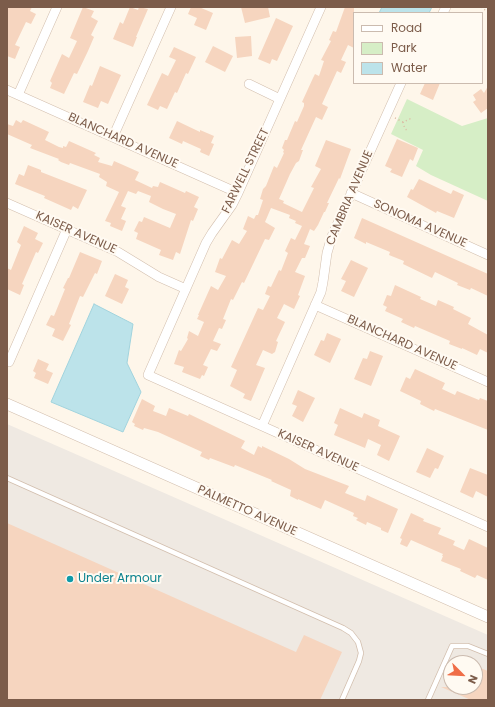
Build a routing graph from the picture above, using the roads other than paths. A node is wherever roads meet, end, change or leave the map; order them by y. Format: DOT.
graph roads {
  1 [pos="57,7"];
  2 [pos="171,7"];
  3 [pos="320,7"];
  4 [pos="249,84"];
  5 [pos="401,84"];
  6 [pos="7,90"];
  7 [pos="18,94"];
  8 [pos="280,99"];
  9 [pos="112,137"];
  10 [pos="238,193"];
  11 [pos="351,193"];
  12 [pos="7,203"];
  13 [pos="67,229"];
  14 [pos="488,255"];
  15 [pos="186,288"];
  16 [pos="315,305"];
  17 [pos="9,362"];
  18 [pos="148,375"];
  19 [pos="488,382"];
  20 [pos="7,404"];
  21 [pos="262,426"];
  22 [pos="7,478"];
  23 [pos="488,527"];
  24 [pos="488,617"];
  25 [pos="488,654"];
  26 [pos="342,700"];
  27 [pos="428,700"];
  1 -- 7 [label="street"];
  2 -- 9 [label="street"];
  3 -- 8 [label="street, FARWELL STREET"];
  4 -- 8 [label="street"];
  5 -- 11 [label="street, CAMBRIA AVENUE"];
  6 -- 7 [label="street, BLANCHARD AVENUE"];
  7 -- 9 [label="street, BLANCHARD AVENUE"];
  8 -- 10 [label="street, FARWELL STREET"];
  9 -- 10 [label="street, BLANCHARD AVENUE"];
  10 -- 15 [label="street, FARWELL STREET"];
  11 -- 14 [label="street, SONOMA AVENUE"];
  11 -- 16 [label="street, CAMBRIA AVENUE"];
  12 -- 13 [label="street, KAISER AVENUE"];
  13 -- 15 [label="street, KAISER AVENUE"];
  13 -- 17 [label="street"];
  15 -- 18 [label="street, FARWELL STREET"];
  16 -- 19 [label="street, BLANCHARD AVENUE"];
  16 -- 21 [label="street, CAMBRIA AVENUE"];
  18 -- 21 [label="street, KAISER AVENUE"];
  20 -- 24 [label="street, PALMETTO AVENUE"];
  21 -- 23 [label="street, KAISER AVENUE"];
  22 -- 26 [label="lane"];
  25 -- 27 [label="lane"];
}
